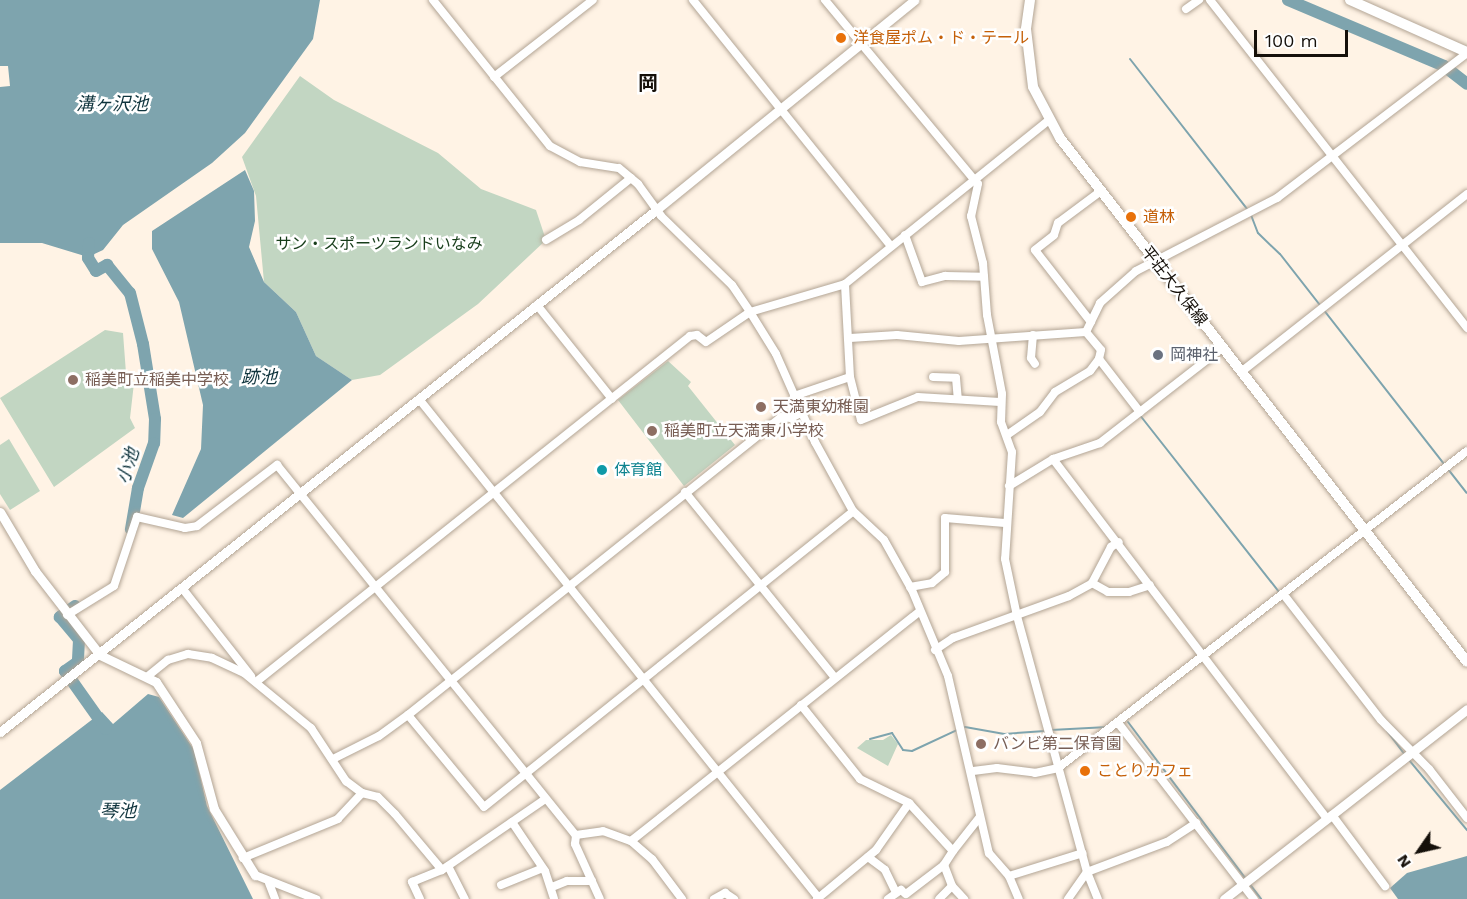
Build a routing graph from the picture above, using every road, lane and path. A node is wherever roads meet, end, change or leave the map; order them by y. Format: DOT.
graph roads {
  1 [pos="433,0"];
  2 [pos="594,0"];
  3 [pos="693,0"];
  4 [pos="825,0"];
  5 [pos="914,0"];
  6 [pos="1030,0"];
  7 [pos="1199,0"];
  8 [pos="1210,0"];
  9 [pos="1350,0"];
  10 [pos="1186,9"];
  11 [pos="860,43"];
  12 [pos="1467,52"];
  13 [pos="494,76"];
  14 [pos="782,108"];
  15 [pos="1048,120"];
  16 [pos="1332,156"];
  17 [pos="631,178"];
  18 [pos="973,180"];
  19 [pos="1101,191"];
  20 [pos="1467,194"];
  21 [pos="656,210"];
  22 [pos="905,235"];
  23 [pos="546,240"];
  24 [pos="1401,245"];
  25 [pos="891,246"];
  26 [pos="1156,262"];
  27 [pos="984,277"];
  28 [pos="845,284"];
  29 [pos="537,305"];
  30 [pos="750,312"];
  31 [pos="1091,322"];
  32 [pos="1467,328"];
  33 [pos="1086,332"];
  34 [pos="1033,335"];
  35 [pos="993,336"];
  36 [pos="850,338"];
  37 [pos="1222,348"];
  38 [pos="1099,359"];
  39 [pos="1035,364"];
  40 [pos="1241,372"];
  41 [pos="850,377"];
  42 [pos="933,377"];
  43 [pos="794,396"];
  44 [pos="419,399"];
  45 [pos="612,399"];
  46 [pos="958,399"];
  47 [pos="1000,402"];
  48 [pos="1140,412"];
  49 [pos="801,413"];
  50 [pos="1006,435"];
  51 [pos="1467,451"];
  52 [pos="1053,459"];
  53 [pos="1009,486"];
  54 [pos="495,492"];
  55 [pos="685,492"];
  56 [pos="301,494"];
  57 [pos="853,511"];
  58 [pos="0,512"];
  59 [pos="1005,523"];
  60 [pos="1365,530"];
  61 [pos="1119,542"];
  62 [pos="1092,582"];
  63 [pos="761,585"];
  64 [pos="1150,585"];
  65 [pos="569,586"];
  66 [pos="910,587"];
  67 [pos="182,588"];
  68 [pos="376,588"];
  69 [pos="1284,595"];
  70 [pos="918,612"];
  71 [pos="67,615"];
  72 [pos="1017,616"];
  73 [pos="935,650"];
  74 [pos="100,655"];
  75 [pos="1203,659"];
  76 [pos="1467,662"];
  77 [pos="148,676"];
  78 [pos="835,678"];
  79 [pos="644,679"];
  80 [pos="451,680"];
  81 [pos="256,682"];
  82 [pos="801,705"];
  83 [pos="1467,709"];
  84 [pos="408,715"];
  85 [pos="1119,724"];
  86 [pos="0,732"];
  87 [pos="1411,753"];
  88 [pos="333,759"];
  89 [pos="1058,768"];
  90 [pos="973,771"];
  91 [pos="717,772"];
  92 [pos="525,774"];
  93 [pos="362,793"];
  94 [pos="544,800"];
  95 [pos="909,803"];
  96 [pos="925,804"];
  97 [pos="918,812"];
  98 [pos="1330,817"];
  99 [pos="979,818"];
  100 [pos="1467,818"];
  101 [pos="512,822"];
  102 [pos="1196,823"];
  103 [pos="576,835"];
  104 [pos="631,841"];
  105 [pos="953,851"];
  106 [pos="1083,853"];
  107 [pos="868,857"];
  108 [pos="243,858"];
  109 [pos="944,865"];
  110 [pos="543,867"];
  111 [pos="445,868"];
  112 [pos="1087,872"];
  113 [pos="255,875"];
  114 [pos="1010,876"];
  115 [pos="592,881"];
  116 [pos="269,883"];
  117 [pos="1243,884"];
  118 [pos="501,885"];
  119 [pos="952,886"];
  120 [pos="1385,886"];
  121 [pos="552,887"];
  122 [pos="896,893"];
  123 [pos="817,898"];
  124 [pos="1072,898"];
  125 [pos="275,899"];
  126 [pos="316,899"];
  127 [pos="420,899"];
  128 [pos="463,899"];
  129 [pos="554,899"];
  130 [pos="600,899"];
  131 [pos="682,899"];
  132 [pos="714,899"];
  133 [pos="734,899"];
  134 [pos="888,899"];
  135 [pos="939,899"];
  136 [pos="963,899"];
  137 [pos="1019,899"];
  138 [pos="1098,899"];
  139 [pos="1224,899"];
  140 [pos="1254,899"];
  1 -- 13 [label="street"];
  2 -- 13 [label="street"];
  3 -- 14 [label="street"];
  4 -- 11 [label="street"];
  5 -- 11 [label="street"];
  6 -- 15 [label="main road, 平荘大久保線"];
  7 -- 10 [label="street"];
  8 -- 16 [label="street"];
  9 -- 12 [label="main road"];
  11 -- 14 [label="street"];
  11 -- 18 [label="street"];
  12 -- 16 [label="street"];
  13 -- 17 [label="street"];
  14 -- 21 [label="street"];
  14 -- 25 [label="street"];
  15 -- 18 [label="street"];
  15 -- 19 [label="main road, 平荘大久保線"];
  16 -- 24 [label="street"];
  16 -- 26 [label="street"];
  17 -- 21 [label="street"];
  17 -- 23 [label="street"];
  18 -- 22 [label="street"];
  18 -- 27 [label="street"];
  19 -- 26 [label="main road, 平荘大久保線"];
  19 -- 31 [label="street"];
  20 -- 24 [label="street"];
  21 -- 29 [label="street"];
  21 -- 30 [label="street"];
  22 -- 25 [label="street"];
  22 -- 27 [label="street"];
  24 -- 32 [label="street"];
  24 -- 40 [label="street"];
  25 -- 28 [label="street"];
  26 -- 31 [label="street"];
  26 -- 37 [label="main road, 平荘大久保線"];
  27 -- 35 [label="street"];
  28 -- 30 [label="street"];
  28 -- 36 [label="street"];
  29 -- 44 [label="street"];
  29 -- 45 [label="street"];
  30 -- 43 [label="street"];
  30 -- 45 [label="street"];
  31 -- 33 [label="street"];
  33 -- 34 [label="street"];
  33 -- 38 [label="street"];
  34 -- 35 [label="street"];
  34 -- 39 [label="street"];
  35 -- 36 [label="street"];
  35 -- 47 [label="street"];
  36 -- 41 [label="street"];
  37 -- 40 [label="main road, 平荘大久保線"];
  37 -- 48 [label="street"];
  38 -- 48 [label="street"];
  38 -- 50 [label="street"];
  40 -- 60 [label="main road, 平荘大久保線"];
  41 -- 43 [label="street"];
  41 -- 46 [label="street"];
  42 -- 46 [label="street"];
  43 -- 49 [label="street"];
  44 -- 54 [label="street"];
  44 -- 56 [label="street"];
  45 -- 54 [label="street"];
  46 -- 47 [label="street"];
  47 -- 50 [label="street"];
  48 -- 52 [label="street"];
  49 -- 55 [label="street"];
  49 -- 57 [label="street"];
  50 -- 53 [label="street"];
  51 -- 60 [label="street"];
  52 -- 53 [label="street"];
  52 -- 61 [label="street"];
  53 -- 59 [label="street"];
  54 -- 65 [label="street"];
  54 -- 68 [label="street"];
  55 -- 63 [label="street"];
  55 -- 65 [label="street"];
  56 -- 67 [label="street"];
  56 -- 68 [label="street"];
  56 -- 71 [label="street"];
  57 -- 63 [label="street"];
  57 -- 66 [label="street"];
  58 -- 71 [label="street"];
  59 -- 66 [label="street"];
  59 -- 72 [label="street"];
  60 -- 69 [label="street"];
  60 -- 76 [label="main road, 平荘大久保線"];
  61 -- 62 [label="street"];
  61 -- 64 [label="street"];
  62 -- 64 [label="street"];
  62 -- 72 [label="street"];
  63 -- 78 [label="street"];
  63 -- 79 [label="street"];
  64 -- 75 [label="street"];
  65 -- 79 [label="street"];
  65 -- 80 [label="street"];
  66 -- 70 [label="street"];
  67 -- 74 [label="street"];
  67 -- 81 [label="street"];
  68 -- 80 [label="street"];
  68 -- 81 [label="street"];
  69 -- 75 [label="street"];
  69 -- 87 [label="street"];
  70 -- 73 [label="street"];
  70 -- 78 [label="street"];
  71 -- 74 [label="street"];
  72 -- 73 [label="street"];
  72 -- 89 [label="street"];
  73 -- 90 [label="street"];
  74 -- 77 [label="street"];
  74 -- 86 [label="street"];
  75 -- 85 [label="street"];
  75 -- 98 [label="street"];
  77 -- 81 [label="street"];
  77 -- 108 [label="street"];
  78 -- 82 [label="street"];
  79 -- 91 [label="street"];
  79 -- 92 [label="street"];
  80 -- 84 [label="street"];
  80 -- 92 [label="street"];
  81 -- 88 [label="street"];
  82 -- 91 [label="street"];
  82 -- 95 [label="street"];
  83 -- 87 [label="street"];
  84 -- 88 [label="street"];
  84 -- 92 [label="street"];
  85 -- 89 [label="street"];
  85 -- 102 [label="street"];
  87 -- 98 [label="street"];
  87 -- 100 [label="street"];
  88 -- 93 [label="street"];
  89 -- 90 [label="street"];
  89 -- 106 [label="street"];
  90 -- 99 [label="street"];
  91 -- 104 [label="street"];
  91 -- 123 [label="street"];
  92 -- 94 [label="street"];
  93 -- 108 [label="street"];
  93 -- 111 [label="street"];
  94 -- 101 [label="street"];
  94 -- 103 [label="street"];
  95 -- 97 [label="street"];
  95 -- 107 [label="street"];
  96 -- 97 [label="street"];
  97 -- 105 [label="street"];
  98 -- 117 [label="street"];
  98 -- 120 [label="street"];
  99 -- 105 [label="street"];
  99 -- 114 [label="street"];
  101 -- 110 [label="street"];
  101 -- 111 [label="street"];
  102 -- 112 [label="street"];
  102 -- 117 [label="street"];
  103 -- 104 [label="street"];
  103 -- 115 [label="street"];
  104 -- 131 [label="street"];
  105 -- 109 [label="street"];
  106 -- 112 [label="street"];
  106 -- 114 [label="street"];
  107 -- 122 [label="street"];
  107 -- 123 [label="street"];
  108 -- 113 [label="street"];
  109 -- 119 [label="street"];
  109 -- 122 [label="street"];
  110 -- 118 [label="street"];
  110 -- 121 [label="street"];
  111 -- 127 [label="street"];
  111 -- 128 [label="street"];
  112 -- 124 [label="street"];
  112 -- 138 [label="street"];
  113 -- 116 [label="street"];
  114 -- 137 [label="street"];
  115 -- 121 [label="street"];
  115 -- 130 [label="street"];
  116 -- 125 [label="street"];
  116 -- 126 [label="street"];
  117 -- 139 [label="street"];
  117 -- 140 [label="street"];
  119 -- 135 [label="street"];
  119 -- 136 [label="street"];
  121 -- 129 [label="street"];
  122 -- 134 [label="street"];
  132 -- 133 [label="street"];
}
